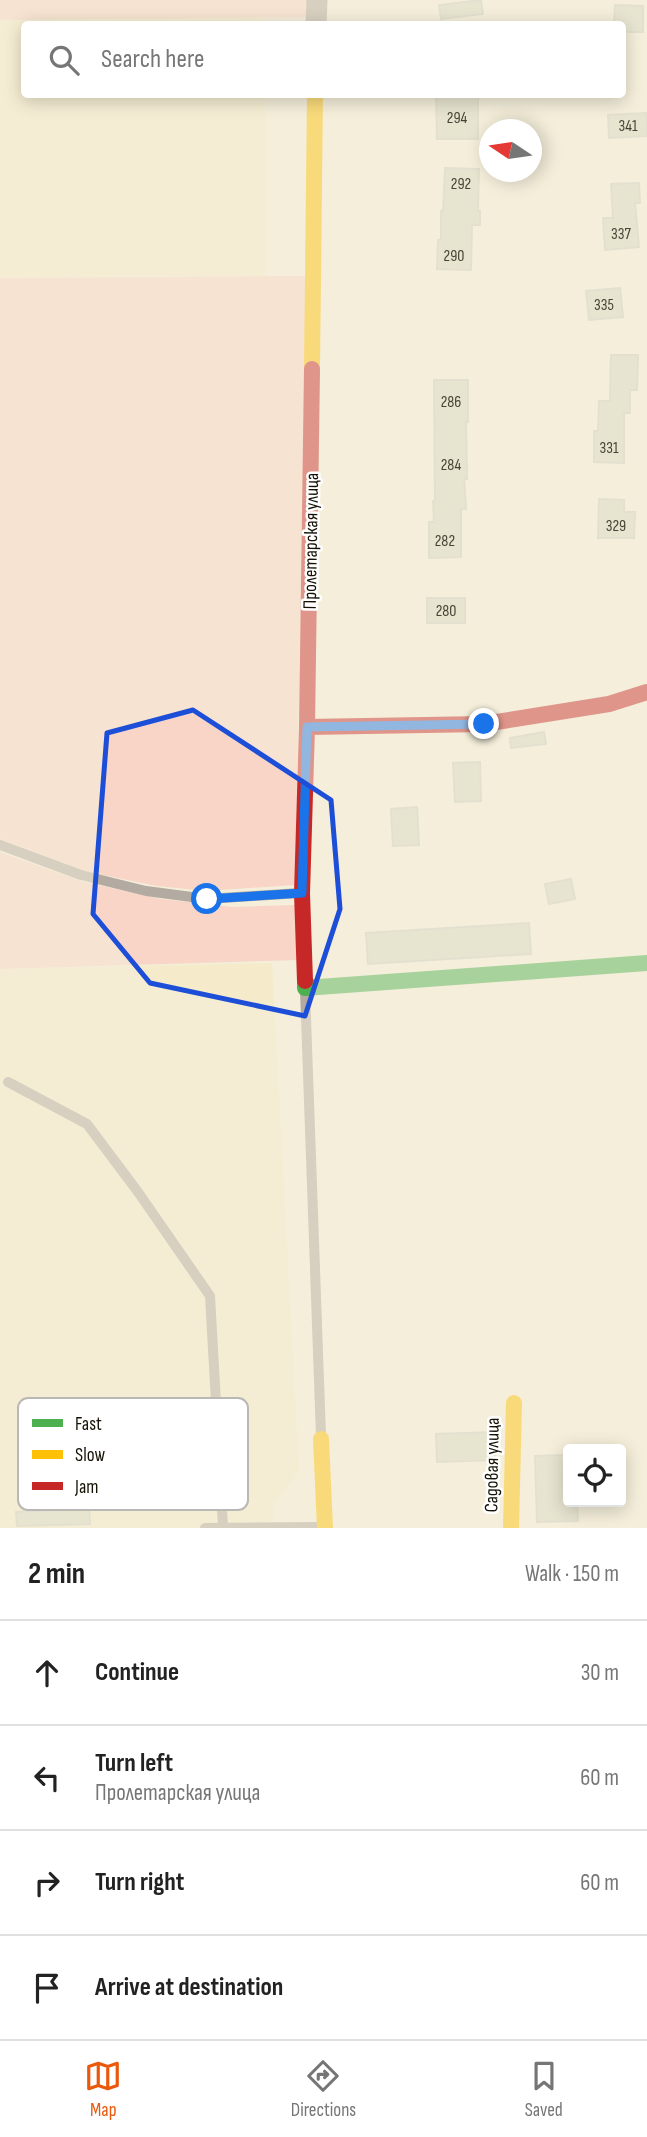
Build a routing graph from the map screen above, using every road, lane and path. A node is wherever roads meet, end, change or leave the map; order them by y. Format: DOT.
graph roads {
  1 [pos="317,0"];
  2 [pos="316,21"];
  3 [pos="316,98"];
  4 [pos="647,692"];
  5 [pos="307,727"];
  6 [pos="0,845"];
  7 [pos="302,893"];
  8 [pos="647,963"];
  9 [pos="305,988"];
  10 [pos="8,1082"];
  11 [pos="216,1398"];
  12 [pos="514,1403"];
  13 [pos="321,1438"];
  14 [pos="223,1527"];
  15 [pos="325,1527"];
  16 [pos="205,1528"];
  17 [pos="511,1528"];
  1 -- 2 [label="street"];
  3 -- 5 [label="street, Пролетарская улица"];
  4 -- 5 [label="street"];
  5 -- 7 [label="street, Пролетарская улица"];
  6 -- 7 [label="lane"];
  7 -- 9 [label="street, Пролетарская улица"];
  8 -- 9 [label="street"];
  9 -- 13 [label="lane"];
  10 -- 11 [label="lane"];
  12 -- 17 [label="street, Садовая улица"];
  13 -- 15 [label="street"];
  14 -- 15 [label="lane"];
  14 -- 16 [label="lane"];
}
